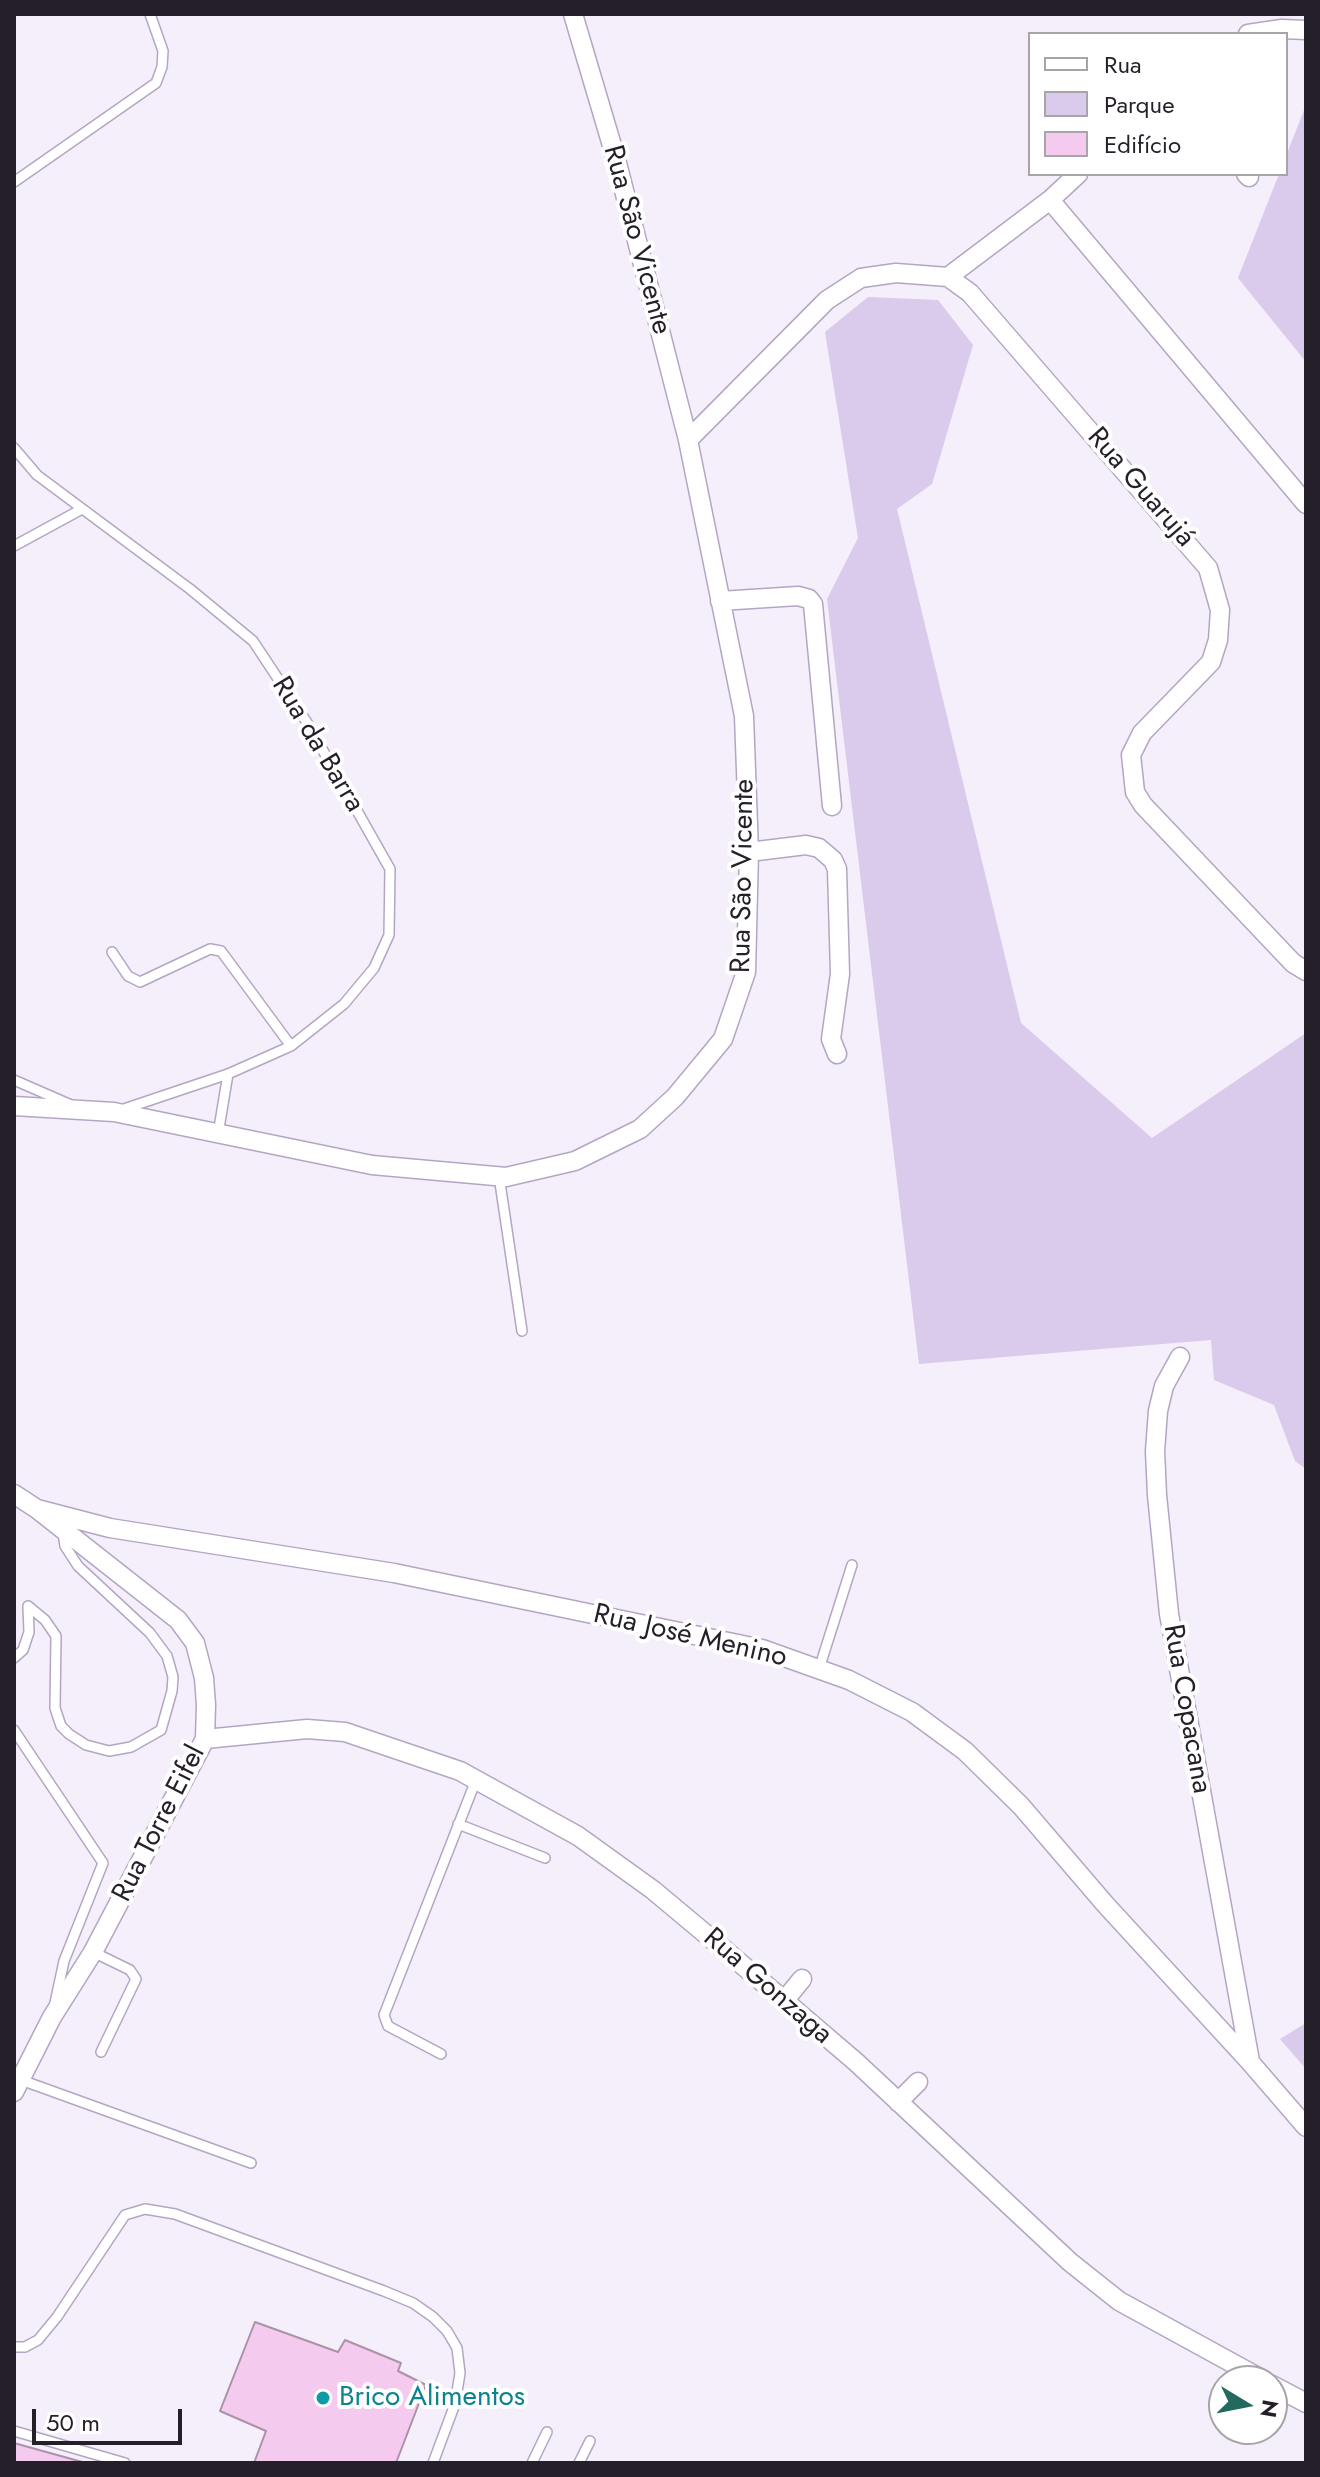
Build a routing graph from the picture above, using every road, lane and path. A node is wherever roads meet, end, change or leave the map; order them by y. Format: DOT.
graph roads {
  1 [pos="150,14"];
  2 [pos="573,14"];
  3 [pos="1306,30"];
  4 [pos="1262,32"];
  5 [pos="1076,176"];
  6 [pos="14,182"];
  7 [pos="1050,200"];
  8 [pos="948,277"];
  9 [pos="688,440"];
  10 [pos="14,448"];
  11 [pos="1306,504"];
  12 [pos="82,509"];
  13 [pos="14,546"];
  14 [pos="720,601"];
  15 [pos="832,806"];
  16 [pos="749,852"];
  17 [pos="112,952"];
  18 [pos="1306,971"];
  19 [pos="291,1046"];
  20 [pos="837,1054"];
  21 [pos="228,1074"];
  22 [pos="14,1080"];
  23 [pos="14,1106"];
  24 [pos="81,1110"];
  25 [pos="114,1112"];
  26 [pos="218,1135"];
  27 [pos="499,1176"];
  28 [pos="522,1331"];
  29 [pos="1180,1357"];
  30 [pos="14,1494"];
  31 [pos="37,1509"];
  32 [pos="62,1530"];
  33 [pos="852,1565"];
  34 [pos="14,1658"];
  35 [pos="819,1669"];
  36 [pos="14,1730"];
  37 [pos="205,1739"];
  38 [pos="476,1780"];
  39 [pos="458,1824"];
  40 [pos="545,1858"];
  41 [pos="93,1952"];
  42 [pos="802,1979"];
  43 [pos="784,2001"];
  44 [pos="52,2017"];
  45 [pos="101,2052"];
  46 [pos="441,2054"];
  47 [pos="1250,2062"];
  48 [pos="918,2082"];
  49 [pos="17,2086"];
  50 [pos="898,2102"];
  51 [pos="1306,2127"];
  52 [pos="251,2163"];
  53 [pos="14,2347"];
  54 [pos="1236,2365"];
  55 [pos="1288,2393"];
  56 [pos="1306,2403"];
  57 [pos="14,2431"];
  58 [pos="547,2432"];
  59 [pos="590,2441"];
  60 [pos="125,2463"];
  61 [pos="433,2463"];
  62 [pos="532,2463"];
  63 [pos="579,2463"];
  1 -- 6 [label="lane"];
  2 -- 9 [label="street, Rua São Vicente"];
  3 -- 4 [label="street"];
  5 -- 7 [label="street"];
  7 -- 8 [label="street"];
  7 -- 11 [label="street"];
  8 -- 9 [label="street"];
  8 -- 18 [label="street, Rua Guarujá"];
  9 -- 14 [label="street, Rua São Vicente"];
  10 -- 12 [label="lane, Rua da Barra"];
  12 -- 13 [label="lane"];
  12 -- 19 [label="lane, Rua da Barra"];
  14 -- 15 [label="street"];
  14 -- 16 [label="street, Rua São Vicente"];
  16 -- 20 [label="street"];
  16 -- 27 [label="street, Rua São Vicente"];
  17 -- 19 [label="lane"];
  19 -- 21 [label="lane, Rua da Barra"];
  21 -- 25 [label="lane, Rua da Barra"];
  21 -- 26 [label="lane"];
  22 -- 24 [label="lane"];
  23 -- 24 [label="street, Rua São Vicente"];
  24 -- 25 [label="street, Rua São Vicente"];
  25 -- 26 [label="street, Rua São Vicente"];
  26 -- 27 [label="street, Rua São Vicente"];
  27 -- 28 [label="lane"];
  29 -- 47 [label="street, Rua Copacana"];
  30 -- 31 [label="street"];
  31 -- 32 [label="street, Rua Torre Eifel"];
  31 -- 35 [label="street, Rua José Menino"];
  32 -- 34 [label="lane"];
  32 -- 37 [label="street, Rua Torre Eifel"];
  33 -- 35 [label="lane"];
  35 -- 47 [label="street, Rua José Menino"];
  36 -- 44 [label="lane"];
  37 -- 38 [label="street, Rua Gonzaga"];
  37 -- 41 [label="street, Rua Torre Eifel"];
  38 -- 39 [label="lane"];
  38 -- 43 [label="street, Rua Gonzaga"];
  39 -- 40 [label="lane"];
  39 -- 46 [label="lane"];
  41 -- 44 [label="street, Rua Torre Eifel"];
  41 -- 45 [label="lane"];
  42 -- 43 [label="street"];
  43 -- 50 [label="street, Rua Gonzaga"];
  44 -- 49 [label="street, Rua Torre Eifel"];
  47 -- 51 [label="street, Rua José Menino"];
  48 -- 50 [label="street"];
  49 -- 52 [label="lane"];
  50 -- 54 [label="street, Rua Gonzaga"];
  53 -- 61 [label="lane"];
  55 -- 56 [label="street"];
  57 -- 60 [label="lane"];
  58 -- 62 [label="lane"];
  59 -- 63 [label="lane"];
}
